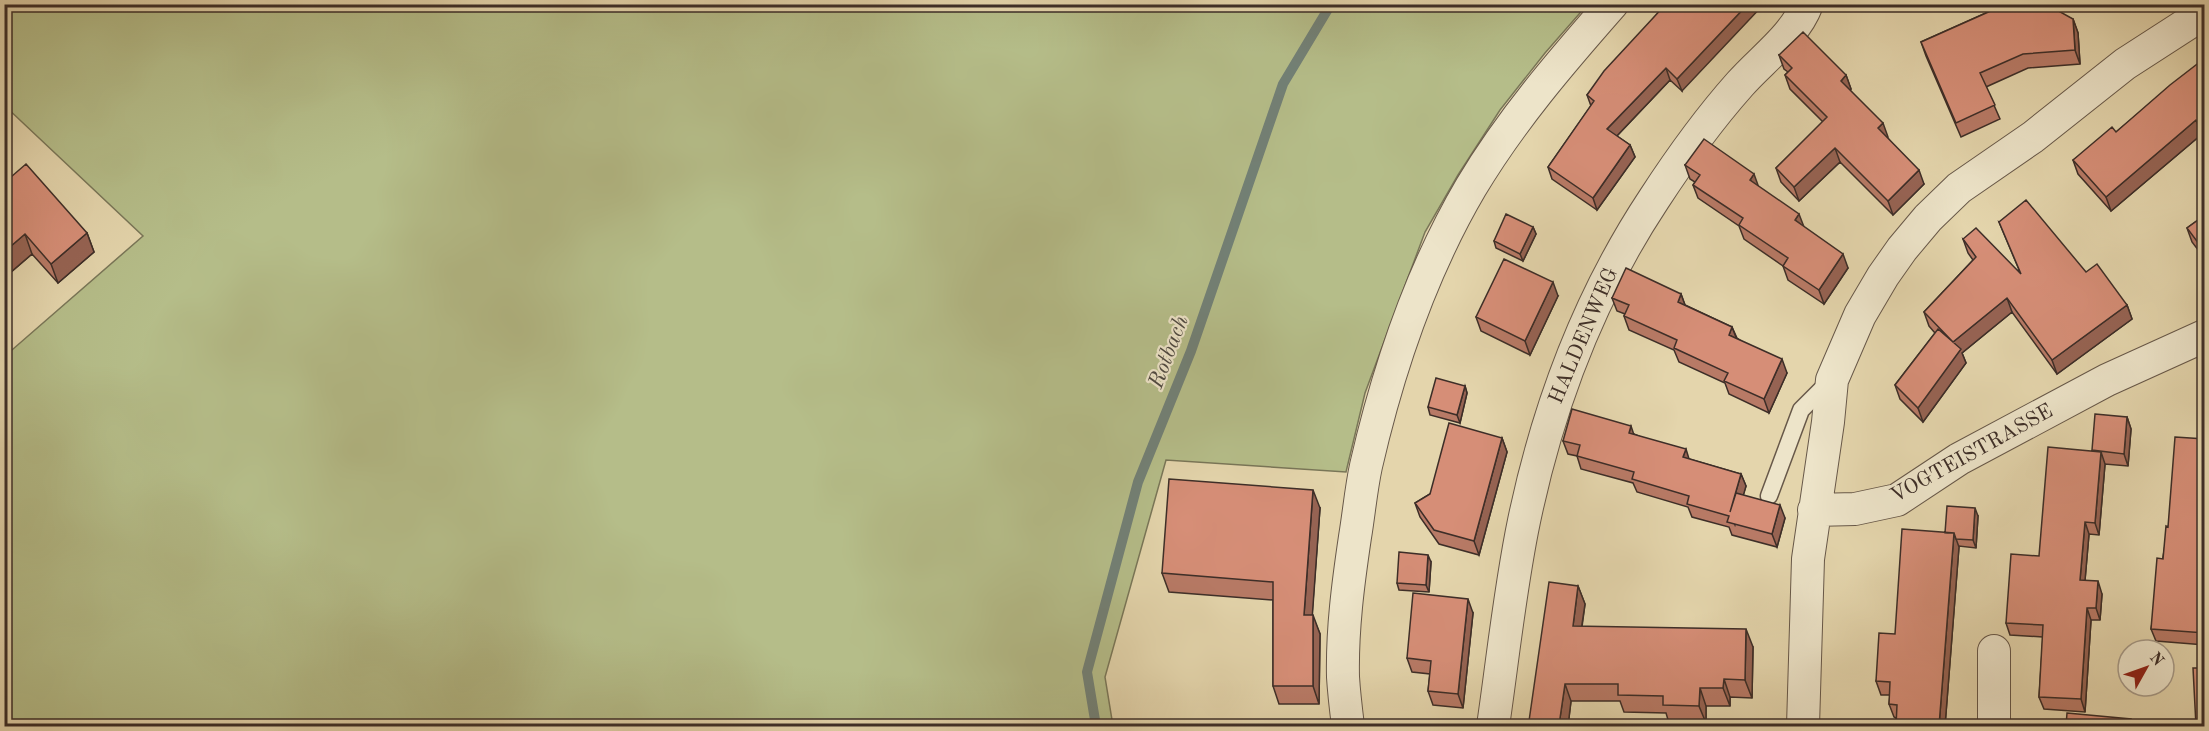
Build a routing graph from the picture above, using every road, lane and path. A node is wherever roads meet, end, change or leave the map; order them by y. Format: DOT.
graph roads {
  1 [pos="1612,4"];
  2 [pos="1807,4"];
  3 [pos="2205,13"];
  4 [pos="2205,336"];
  5 [pos="1832,380"];
  6 [pos="1769,496"];
  7 [pos="1814,510"];
  8 [pos="1994,651"];
  9 [pos="1348,726"];
  10 [pos="1493,726"];
  11 [pos="1803,726"];
  12 [pos="1994,726"];
  1 -- 9 [label="street"];
  2 -- 10 [label="street, HALDENWEG"];
  3 -- 5 [label="street"];
  4 -- 7 [label="street, VOGTEISTRASSE"];
  5 -- 6 [label="lane"];
  5 -- 7 [label="street"];
  7 -- 11 [label="street"];
  8 -- 12 [label="street"];
}
